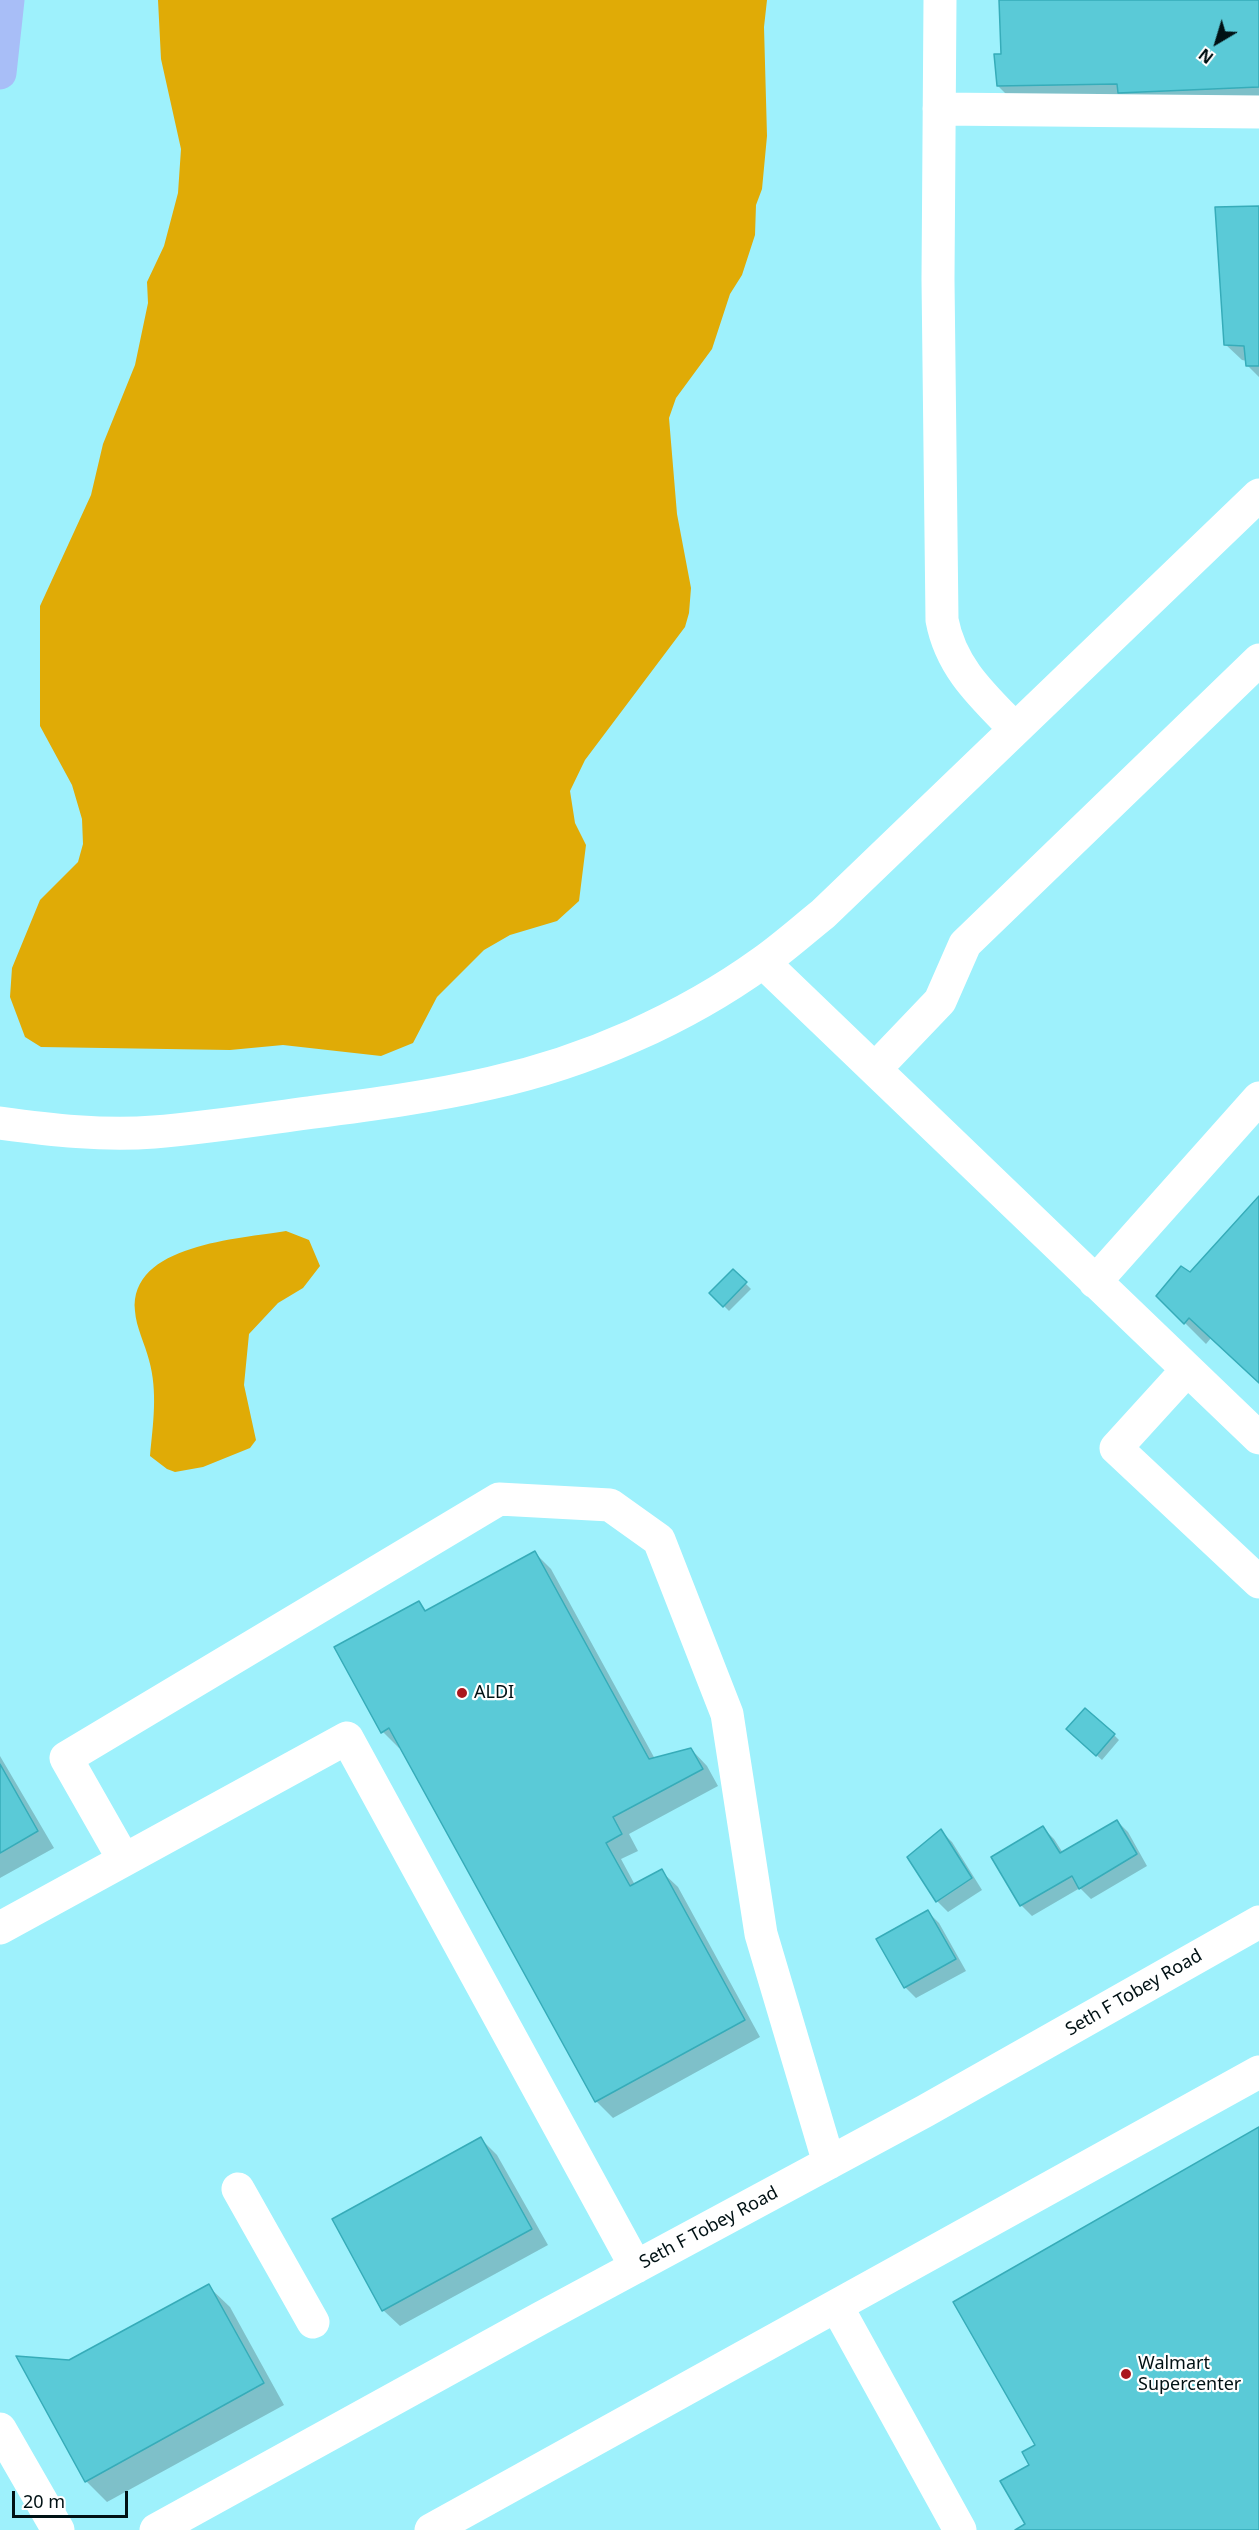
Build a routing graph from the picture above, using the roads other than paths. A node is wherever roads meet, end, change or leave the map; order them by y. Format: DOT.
graph roads {
  1 [pos="8,0"];
  2 [pos="940,0"];
  3 [pos="0,73"];
  4 [pos="939,109"];
  5 [pos="1259,112"];
  6 [pos="1259,495"];
  7 [pos="1259,660"];
  8 [pos="1015,729"];
  9 [pos="763,962"];
  10 [pos="875,1070"];
  11 [pos="1259,1098"];
  12 [pos="0,1123"];
  13 [pos="1095,1282"];
  14 [pos="1187,1370"];
  15 [pos="1259,1438"];
  16 [pos="1259,1582"];
  17 [pos="124,1860"];
  18 [pos="1259,1922"];
  19 [pos="0,1929"];
  20 [pos="1259,2073"];
  21 [pos="829,2163"];
  22 [pos="238,2189"];
  23 [pos="636,2267"];
  24 [pos="837,2307"];
  25 [pos="313,2322"];
  26 [pos="0,2429"];
  27 [pos="58,2530"];
  28 [pos="156,2530"];
  29 [pos="431,2530"];
  30 [pos="960,2530"];
  1 -- 3 [label="main road"];
  2 -- 4 [label="street"];
  4 -- 5 [label="street"];
  4 -- 8 [label="street"];
  6 -- 8 [label="street"];
  7 -- 10 [label="street"];
  8 -- 9 [label="street"];
  9 -- 10 [label="street"];
  9 -- 12 [label="street"];
  10 -- 13 [label="street"];
  11 -- 13 [label="street"];
  13 -- 14 [label="street"];
  14 -- 15 [label="street"];
  14 -- 16 [label="street"];
  17 -- 19 [label="street"];
  17 -- 21 [label="street"];
  17 -- 23 [label="street"];
  18 -- 21 [label="street, Seth F Tobey Road"];
  20 -- 24 [label="street"];
  21 -- 23 [label="street, Seth F Tobey Road"];
  22 -- 25 [label="street"];
  23 -- 28 [label="street, Seth F Tobey Road"];
  24 -- 29 [label="street"];
  24 -- 30 [label="street"];
  26 -- 27 [label="street"];
}
